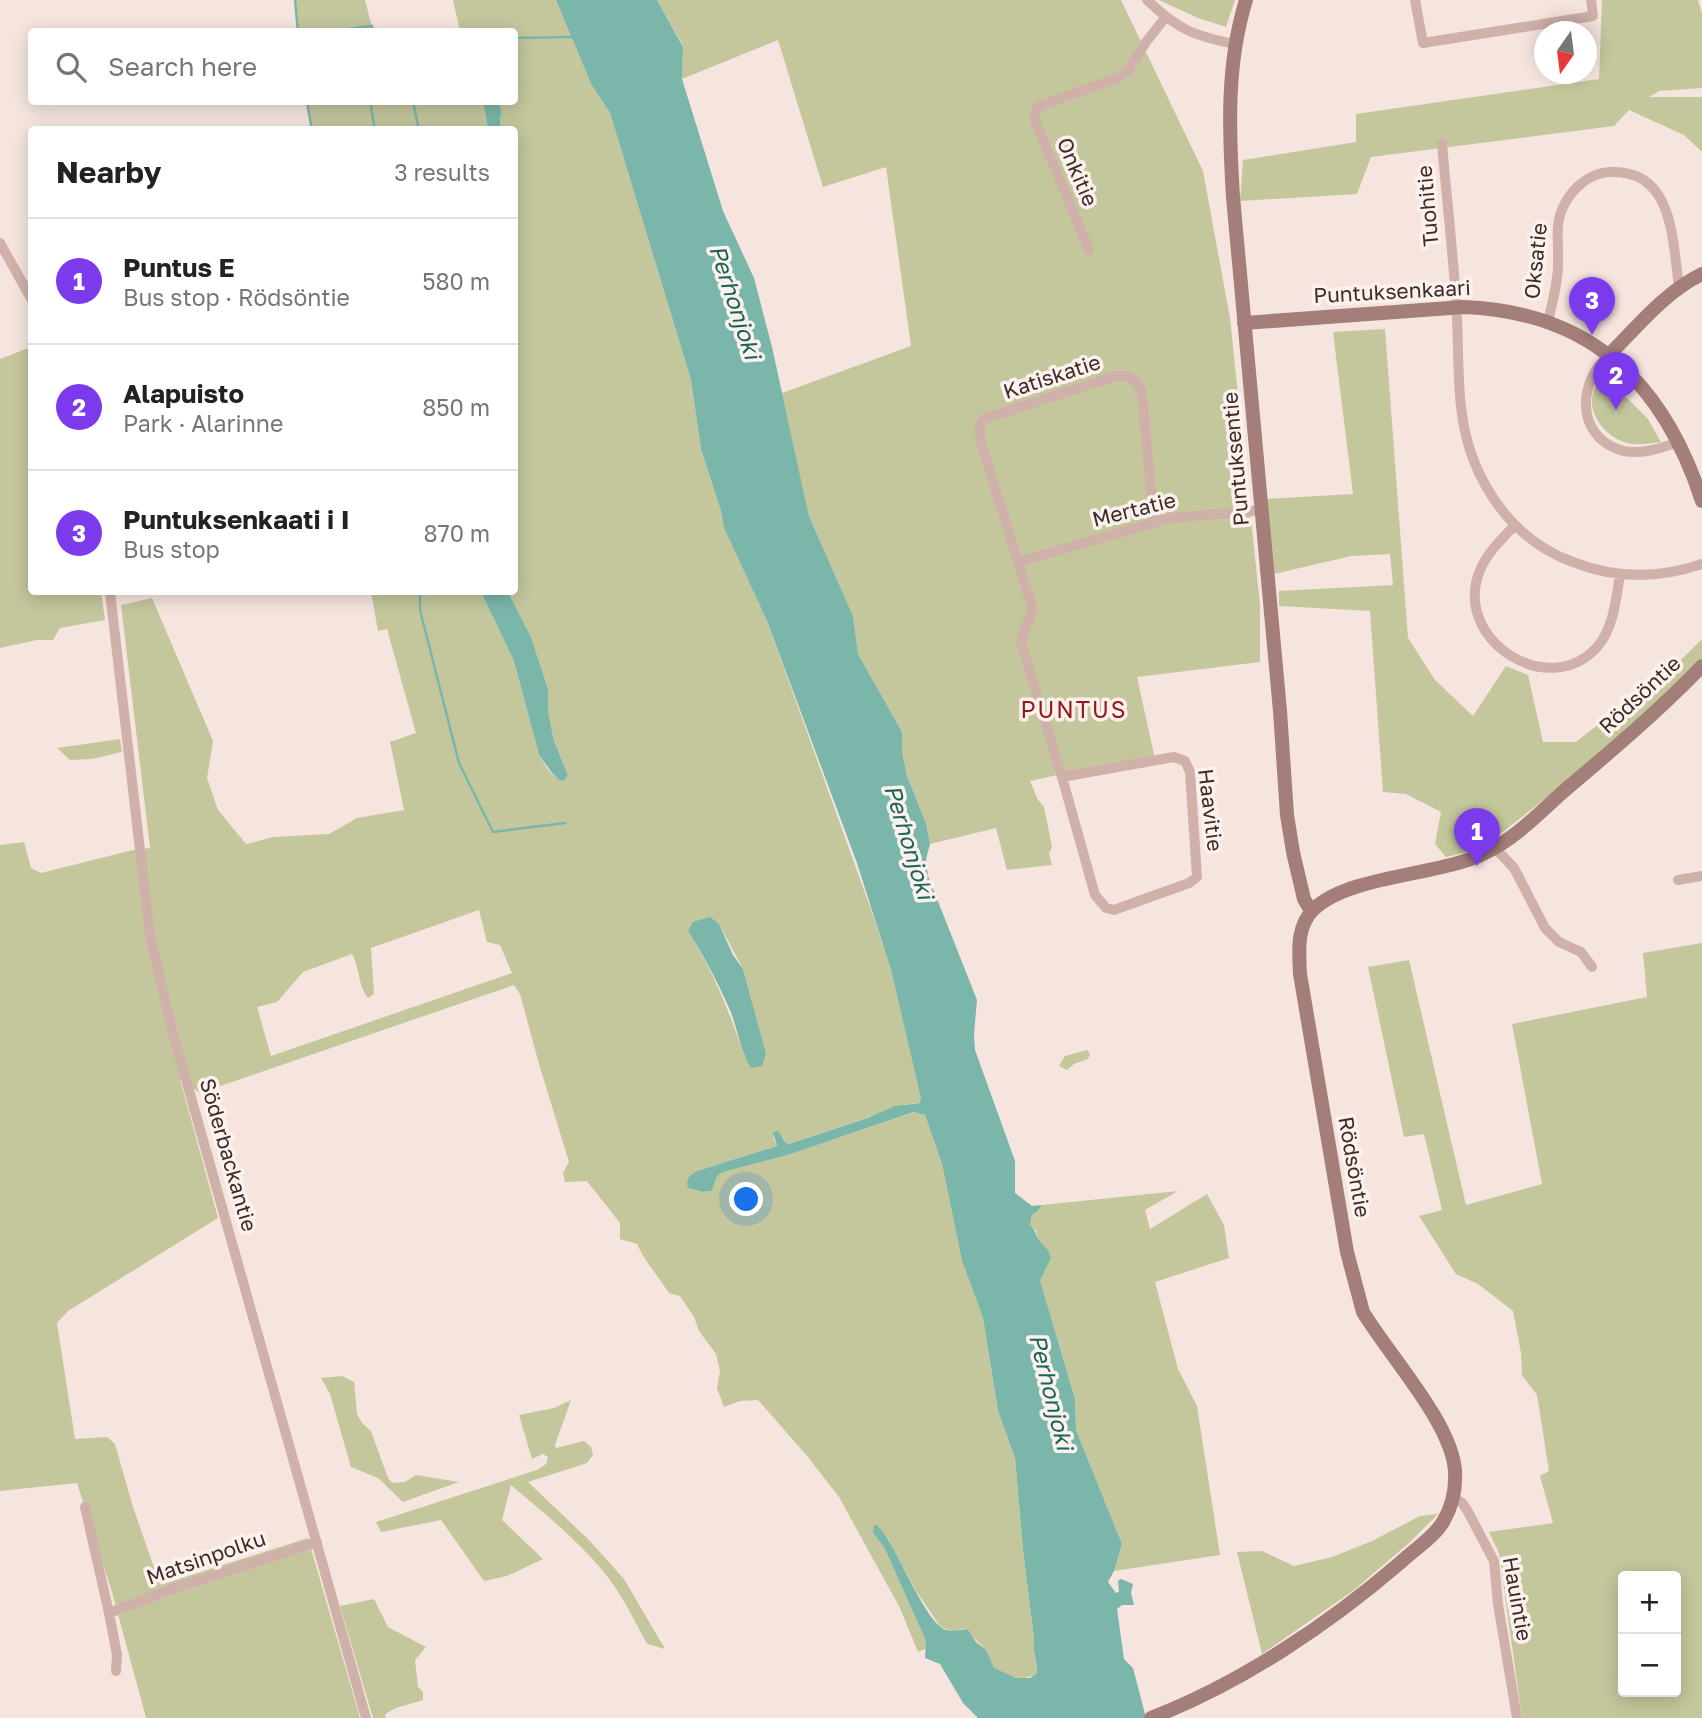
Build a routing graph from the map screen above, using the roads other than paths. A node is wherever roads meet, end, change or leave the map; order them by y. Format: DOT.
graph roads {
  1 [pos="1147,0"];
  2 [pos="1246,0"];
  3 [pos="1415,0"];
  4 [pos="1591,0"];
  5 [pos="1165,18"];
  6 [pos="1235,44"];
  7 [pos="1442,144"];
  8 [pos="0,243"];
  9 [pos="1089,250"];
  10 [pos="1702,274"];
  11 [pos="1679,286"];
  12 [pos="28,293"];
  13 [pos="1456,307"];
  14 [pos="1548,322"];
  15 [pos="1244,323"];
  16 [pos="1609,355"];
  17 [pos="1679,442"];
  18 [pos="1702,500"];
  19 [pos="1262,510"];
  20 [pos="1154,522"];
  21 [pos="1514,526"];
  22 [pos="1018,562"];
  23 [pos="1702,564"];
  24 [pos="1620,575"];
  25 [pos="110,595"];
  26 [pos="1701,670"];
  27 [pos="1062,777"];
  28 [pos="1495,848"];
  29 [pos="1702,876"];
  30 [pos="1678,880"];
  31 [pos="1311,911"];
  32 [pos="1592,967"];
  33 [pos="1453,1497"];
  34 [pos="85,1507"];
  35 [pos="317,1542"];
  36 [pos="109,1613"];
  37 [pos="116,1671"];
  38 [pos="1153,1717"];
  39 [pos="366,1718"];
  40 [pos="1517,1718"];
  1 -- 5 [label="street"];
  2 -- 6 [label="street, Puntuksentie"];
  3 -- 4 [label="street"];
  5 -- 6 [label="street"];
  5 -- 9 [label="street, Onkitie"];
  6 -- 15 [label="street, Puntuksentie"];
  7 -- 13 [label="street, Tuohitie"];
  8 -- 12 [label="street"];
  10 -- 11 [label="street"];
  11 -- 14 [label="street, Oksatie"];
  11 -- 16 [label="street"];
  13 -- 14 [label="street, Puntuksenkaari"];
  13 -- 15 [label="street, Puntuksenkaari"];
  13 -- 21 [label="street, Tuohitie"];
  14 -- 16 [label="street, Puntuksenkaari"];
  15 -- 19 [label="street, Puntuksentie"];
  16 -- 17 [label="street, Puntuksenkaari"];
  16 -- 17 [label="street"];
  17 -- 18 [label="street, Puntuksenkaari"];
  19 -- 20 [label="street, Mertatie"];
  19 -- 31 [label="street, Puntuksentie"];
  20 -- 22 [label="street, Mertatie"];
  20 -- 22 [label="street, Katiskatie"];
  21 -- 24 [label="street"];
  21 -- 24 [label="street"];
  22 -- 27 [label="street, Haavitie"];
  23 -- 24 [label="street"];
  25 -- 35 [label="street, Söderbackantie"];
  26 -- 28 [label="street, Rödsöntie"];
  27 -- 27 [label="street, Haavitie"];
  28 -- 31 [label="street, Rödsöntie"];
  28 -- 32 [label="street"];
  29 -- 30 [label="street"];
  31 -- 33 [label="street, Rödsöntie"];
  33 -- 38 [label="street, Rödsöntie"];
  33 -- 40 [label="street, Hauintie"];
  34 -- 36 [label="street"];
  35 -- 36 [label="street, Matsinpolku"];
  35 -- 39 [label="street, Söderbackantie"];
  36 -- 37 [label="street"];
}
